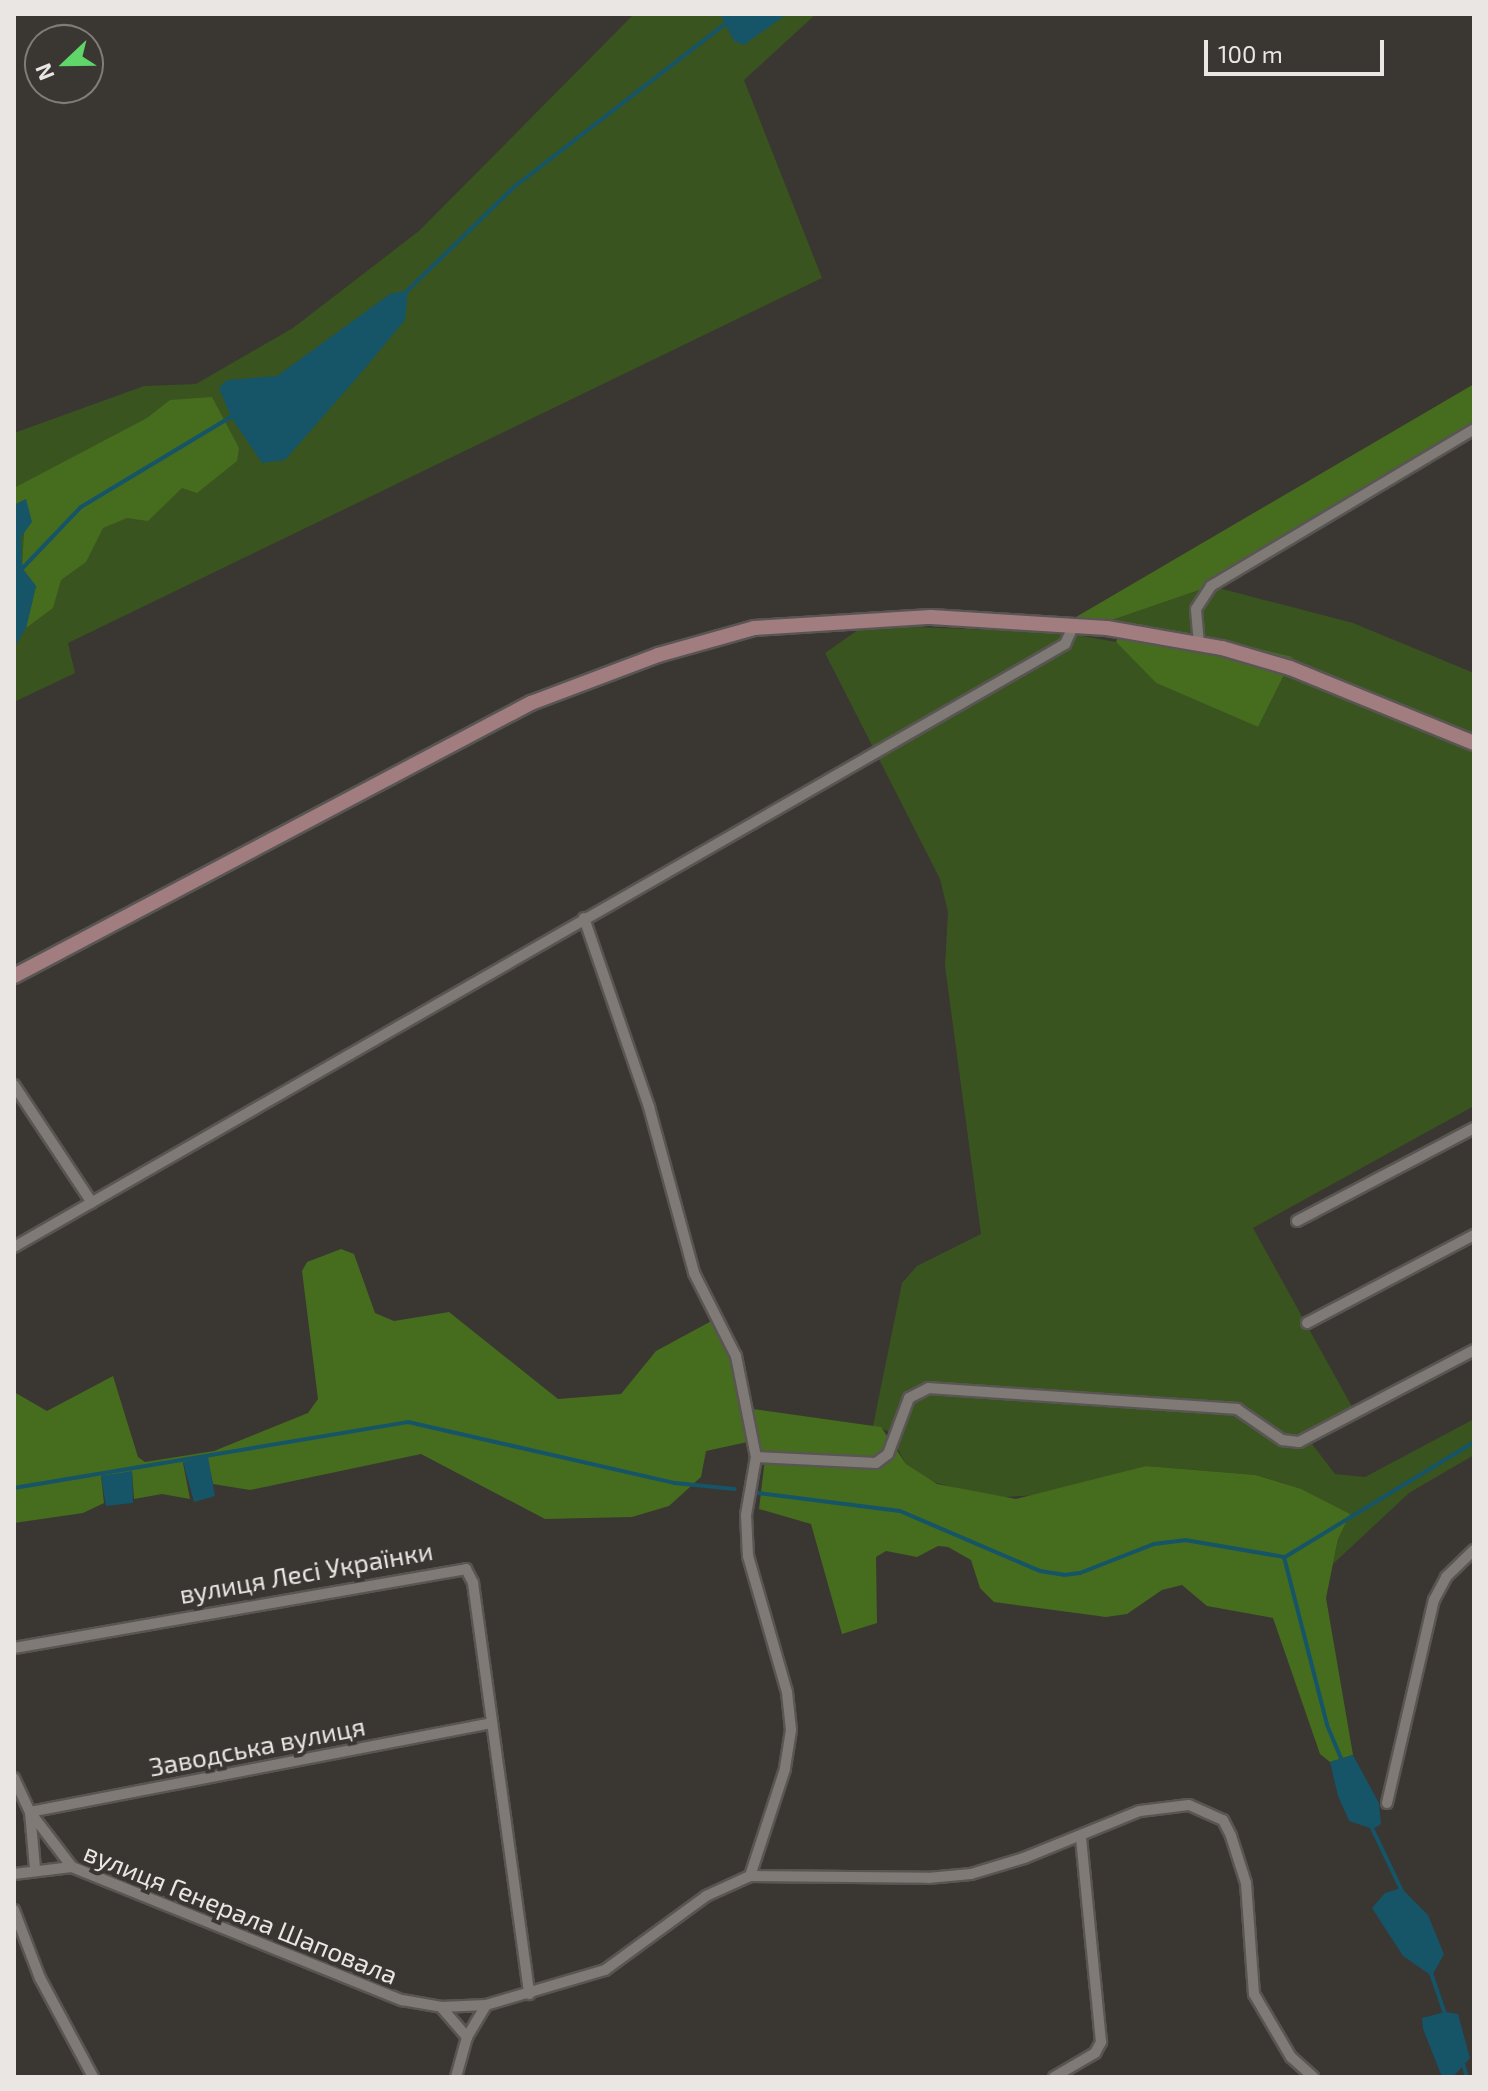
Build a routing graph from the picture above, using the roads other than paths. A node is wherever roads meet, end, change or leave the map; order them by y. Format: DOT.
graph roads {
  1 [pos="1474,429"];
  2 [pos="1074,625"];
  3 [pos="1199,644"];
  4 [pos="1474,743"];
  5 [pos="584,918"];
  6 [pos="14,976"];
  7 [pos="14,1085"];
  8 [pos="1474,1128"];
  9 [pos="92,1203"];
  10 [pos="1297,1221"];
  11 [pos="1474,1235"];
  12 [pos="14,1247"];
  13 [pos="1307,1323"];
  14 [pos="1474,1350"];
  15 [pos="756,1457"];
  16 [pos="1474,1550"];
  17 [pos="14,1648"];
  18 [pos="492,1723"];
  19 [pos="14,1778"];
  20 [pos="1387,1803"];
  21 [pos="30,1812"];
  22 [pos="1081,1837"];
  23 [pos="72,1867"];
  24 [pos="35,1868"];
  25 [pos="14,1874"];
  26 [pos="750,1876"];
  27 [pos="14,1910"];
  28 [pos="529,1994"];
  29 [pos="486,2005"];
  30 [pos="441,2007"];
  31 [pos="467,2037"];
  32 [pos="1291,2057"];
  33 [pos="93,2077"];
  34 [pos="456,2077"];
  35 [pos="1054,2077"];
  36 [pos="1300,2077"];
  37 [pos="1313,2077"];
  1 -- 3 [label="street"];
  2 -- 3 [label="main road"];
  2 -- 5 [label="street"];
  2 -- 6 [label="main road"];
  3 -- 4 [label="main road"];
  5 -- 9 [label="street"];
  5 -- 15 [label="street"];
  7 -- 9 [label="street"];
  8 -- 10 [label="street"];
  9 -- 12 [label="street"];
  11 -- 13 [label="street"];
  14 -- 15 [label="street"];
  15 -- 26 [label="street"];
  16 -- 20 [label="street"];
  17 -- 18 [label="street, вулиця Лесі Українки"];
  18 -- 21 [label="street, Заводська вулиця"];
  18 -- 28 [label="street, вулиця Лесі Українки"];
  19 -- 21 [label="street"];
  21 -- 23 [label="street"];
  21 -- 24 [label="street"];
  22 -- 26 [label="street, вулиця Генерала Шаповала"];
  22 -- 32 [label="street, вулиця Генерала Шаповала"];
  22 -- 35 [label="street"];
  23 -- 24 [label="street, вулиця Генерала Шаповала"];
  23 -- 30 [label="street, вулиця Генерала Шаповала"];
  24 -- 25 [label="street, вулиця Генерала Шаповала"];
  26 -- 28 [label="street, вулиця Генерала Шаповала"];
  27 -- 33 [label="street"];
  28 -- 29 [label="street, вулиця Генерала Шаповала"];
  29 -- 30 [label="street, вулиця Генерала Шаповала"];
  29 -- 31 [label="street"];
  30 -- 31 [label="street"];
  31 -- 34 [label="street"];
  32 -- 36 [label="street"];
  32 -- 37 [label="street, вулиця Генерала Шаповала"];
}
